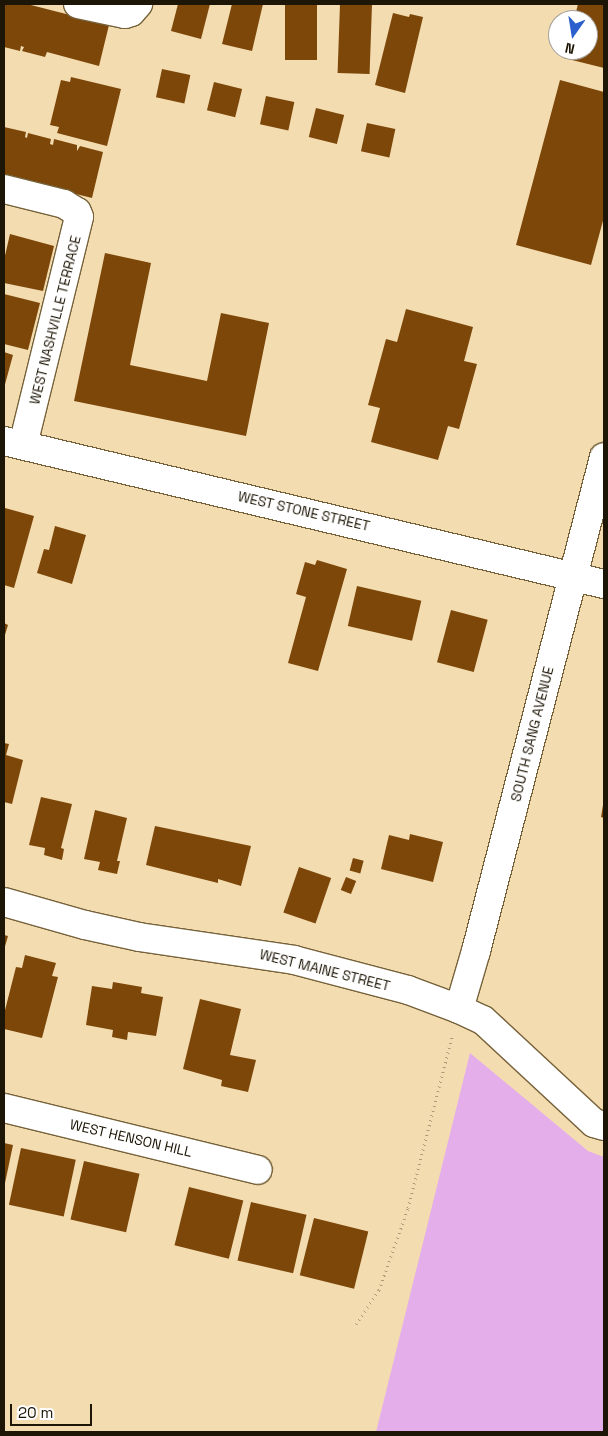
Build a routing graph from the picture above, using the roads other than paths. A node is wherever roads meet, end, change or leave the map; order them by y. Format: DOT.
graph roads {
  1 [pos="78,4"];
  2 [pos="138,4"];
  3 [pos="4,189"];
  4 [pos="13,443"];
  5 [pos="603,467"];
  6 [pos="573,575"];
  7 [pos="604,584"];
  8 [pos="4,902"];
  9 [pos="459,1009"];
  10 [pos="4,1108"];
  11 [pos="604,1126"];
  12 [pos="258,1170"];
  1 -- 2 [label="street"];
  3 -- 4 [label="street, WEST NASHVILLE TERRACE"];
  4 -- 6 [label="street, WEST STONE STREET"];
  5 -- 6 [label="street, SOUTH SANG AVENUE"];
  6 -- 7 [label="street, WEST STONE STREET"];
  6 -- 9 [label="street, SOUTH SANG AVENUE"];
  8 -- 9 [label="street, WEST MAINE STREET"];
  9 -- 11 [label="street, WEST MAINE STREET"];
  10 -- 12 [label="street, WEST HENSON HILL"];
}
